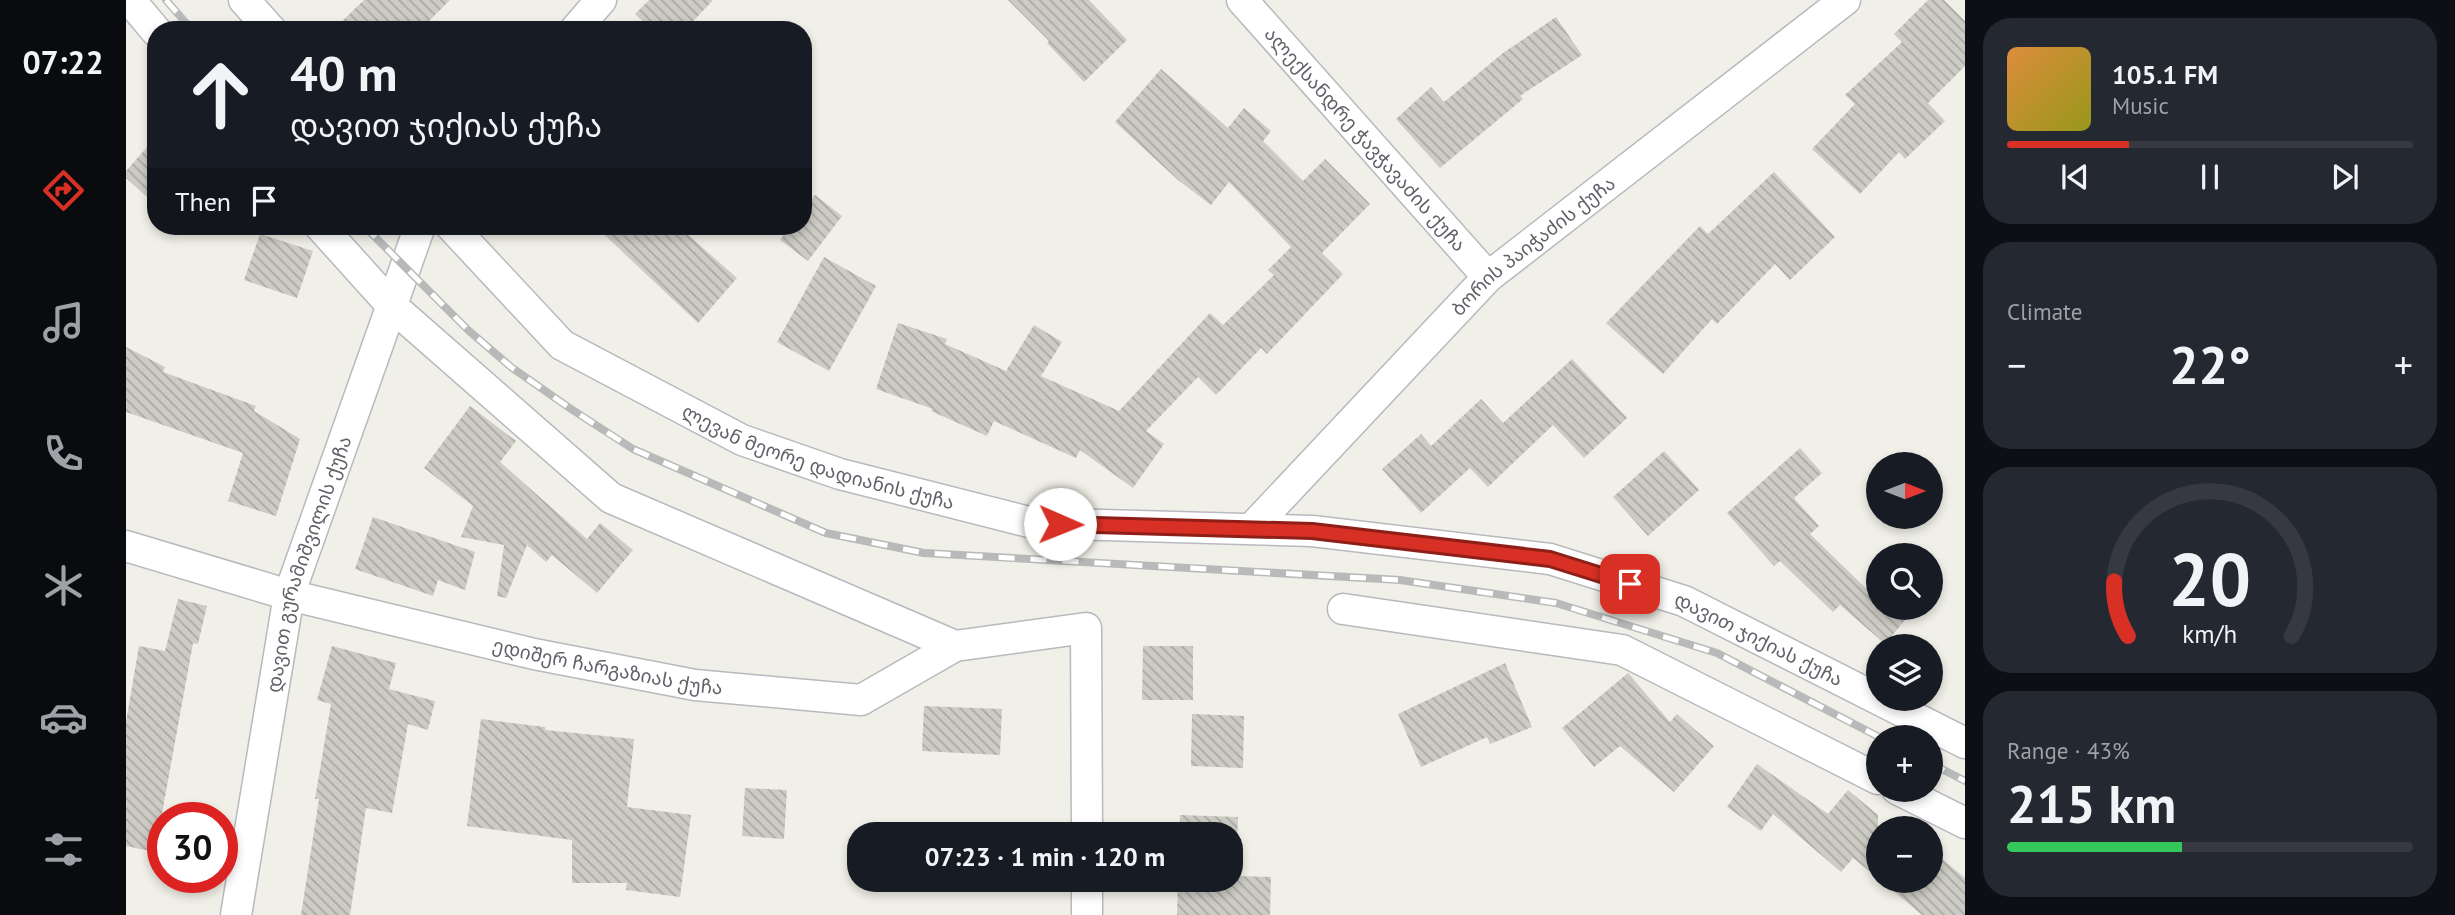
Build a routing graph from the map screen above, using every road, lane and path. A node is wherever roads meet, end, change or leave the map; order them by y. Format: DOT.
graph roads {
  1 [pos="130,0"];
  2 [pos="244,0"];
  3 [pos="601,0"];
  4 [pos="1242,0"];
  5 [pos="1845,0"];
  6 [pos="148,21"];
  7 [pos="263,21"];
  8 [pos="583,21"];
  9 [pos="328,235"];
  10 [pos="417,235"];
  11 [pos="459,235"];
  12 [pos="1488,277"];
  13 [pos="393,307"];
  14 [pos="1252,528"];
  15 [pos="126,546"];
  16 [pos="289,595"];
  17 [pos="1343,609"];
  18 [pos="955,646"];
  19 [pos="1965,743"];
  20 [pos="1866,773"];
  21 [pos="1923,802"];
  22 [pos="1087,822"];
  23 [pos="1965,824"];
  24 [pos="1087,892"];
  25 [pos="236,915"];
  26 [pos="1087,915"];
  1 -- 6 [label="street"];
  2 -- 7 [label="street"];
  3 -- 8 [label="street"];
  4 -- 12 [label="street, ალექსანდრე ჭავჭავაძის ქუჩა"];
  5 -- 12 [label="street, ბორის პაიჭაძის ქუჩა"];
  9 -- 13 [label="street"];
  10 -- 13 [label="street, დავით გურამიშვილის ქუჩა"];
  11 -- 14 [label="street, ლევან მეორე დადიანის ქუჩა"];
  12 -- 14 [label="street, ბორის პაიჭაძის ქუჩა"];
  13 -- 16 [label="street, დავით გურამიშვილის ქუჩა"];
  13 -- 18 [label="street"];
  14 -- 19 [label="street, დავით ჯიქიას ქუჩა"];
  15 -- 16 [label="street, ედიშერ ჩარგაზიას ქუჩა"];
  16 -- 18 [label="street, ედიშერ ჩარგაზიას ქუჩა"];
  16 -- 25 [label="street, დავით გურამიშვილის ქუჩა"];
  17 -- 20 [label="street"];
  18 -- 22 [label="street, ედიშერ ჩარგაზიას ქუჩა"];
  21 -- 23 [label="street"];
  24 -- 26 [label="street"];
}
